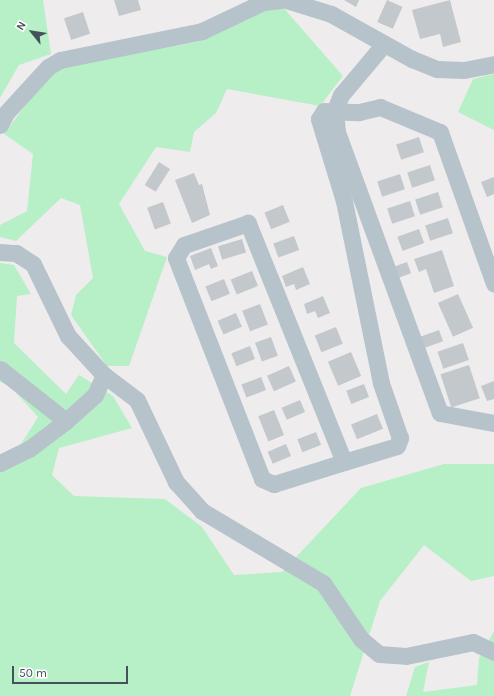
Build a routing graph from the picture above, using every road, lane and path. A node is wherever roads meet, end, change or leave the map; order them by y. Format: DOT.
graph roads {
  1 [pos="281,0"];
  2 [pos="286,0"];
  3 [pos="384,44"];
  4 [pos="494,64"];
  5 [pos="335,110"];
  6 [pos="0,125"];
  7 [pos="0,252"];
  8 [pos="494,284"];
  9 [pos="0,369"];
  10 [pos="104,375"];
  11 [pos="66,421"];
  12 [pos="494,423"];
  13 [pos="344,462"];
  14 [pos="0,463"];
  15 [pos="494,652"];
  1 -- 6 [label="street"];
  2 -- 3 [label="street"];
  3 -- 4 [label="street"];
  3 -- 5 [label="street"];
  5 -- 8 [label="street"];
  5 -- 12 [label="street"];
  5 -- 13 [label="street"];
  7 -- 10 [label="street"];
  9 -- 11 [label="street"];
  10 -- 11 [label="street"];
  10 -- 15 [label="street"];
  11 -- 14 [label="street"];
  13 -- 13 [label="street"];
}
